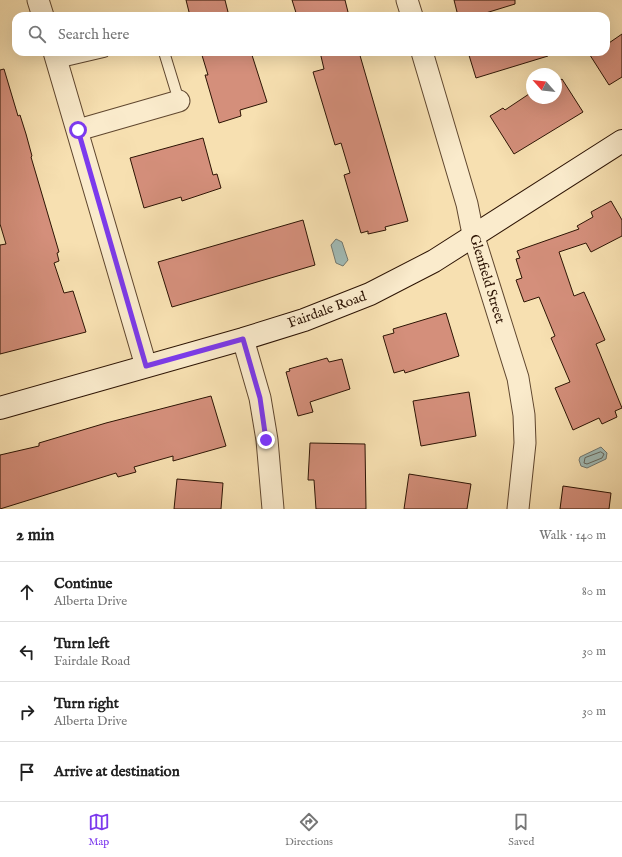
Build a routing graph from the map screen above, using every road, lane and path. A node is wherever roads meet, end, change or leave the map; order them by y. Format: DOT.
graph roads {
  1 [pos="38,0"];
  2 [pos="407,0"];
  3 [pos="42,12"];
  4 [pos="411,12"];
  5 [pos="165,56"];
  6 [pos="423,56"];
  7 [pos="55,57"];
  8 [pos="179,101"];
  9 [pos="78,130"];
  10 [pos="622,141"];
  11 [pos="473,234"];
  12 [pos="243,339"];
  13 [pos="146,366"];
  14 [pos="0,408"];
  15 [pos="273,509"];
  16 [pos="518,509"];
  1 -- 3 [label="street"];
  2 -- 4 [label="street"];
  5 -- 8 [label="lane"];
  6 -- 11 [label="street, Glenfield Street"];
  7 -- 9 [label="street"];
  8 -- 9 [label="street"];
  9 -- 13 [label="street"];
  10 -- 11 [label="street, Fairdale Road"];
  11 -- 12 [label="street, Fairdale Road"];
  11 -- 16 [label="street, Glenfield Street"];
  12 -- 13 [label="street, Fairdale Road"];
  12 -- 15 [label="street"];
  13 -- 14 [label="street, Fairdale Road"];
}
